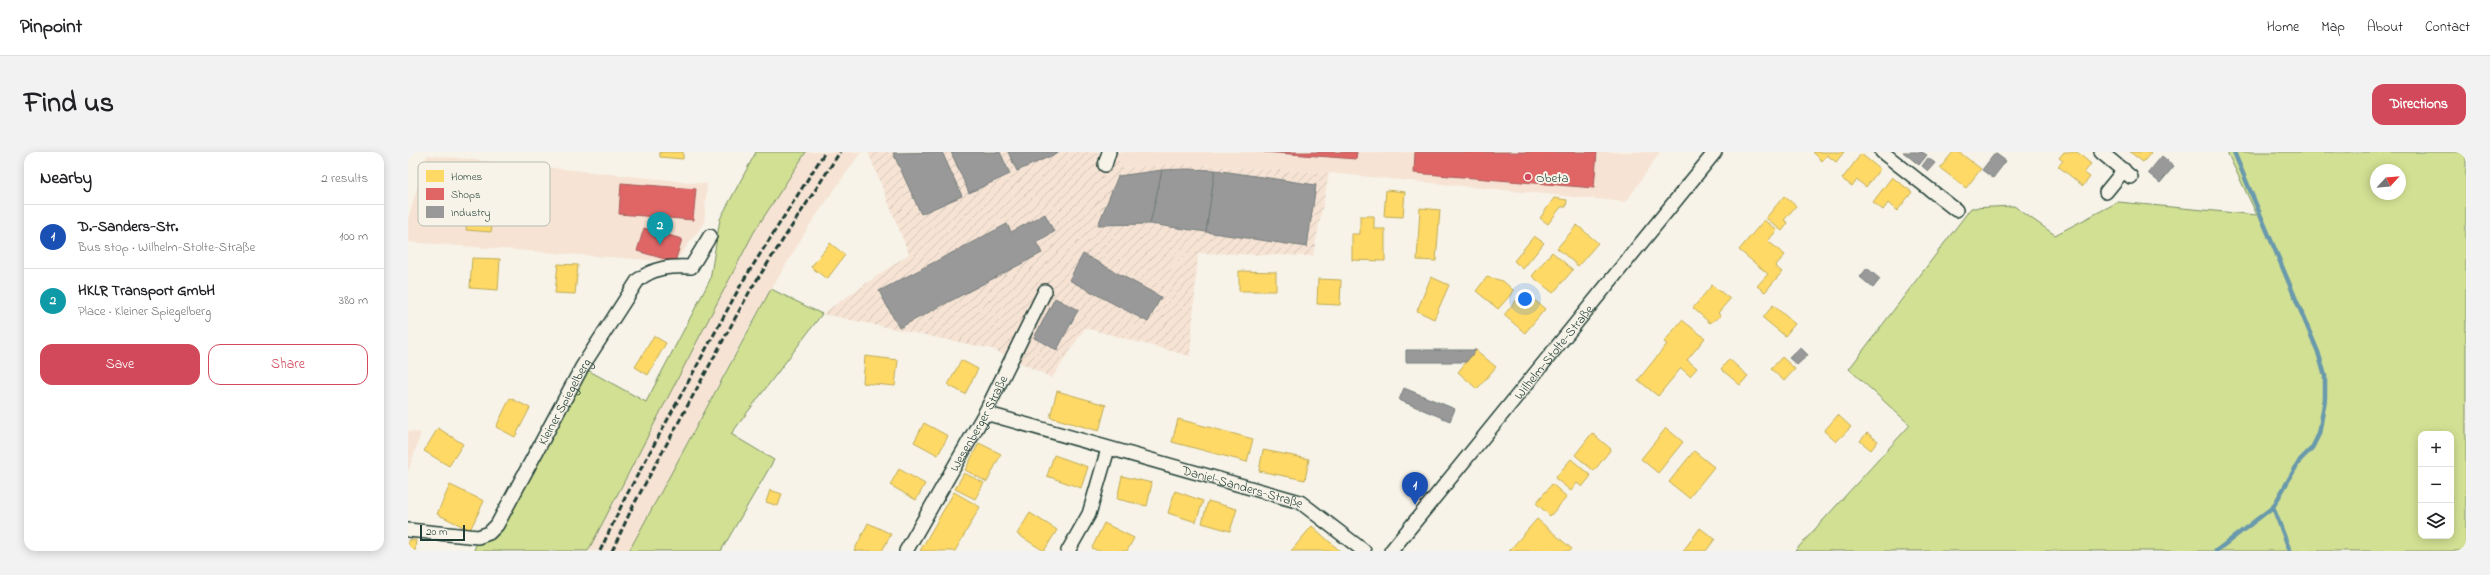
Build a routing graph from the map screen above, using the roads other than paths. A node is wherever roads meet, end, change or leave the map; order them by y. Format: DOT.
graph roads {
  1 [pos="1109,152"];
  2 [pos="1715,152"];
  3 [pos="1882,152"];
  4 [pos="2101,152"];
  5 [pos="1104,165"];
  6 [pos="2106,192"];
  7 [pos="1956,210"];
  8 [pos="710,236"];
  9 [pos="1045,292"];
  10 [pos="985,413"];
  11 [pos="1108,449"];
  12 [pos="408,530"];
  13 [pos="906,551"];
  14 [pos="1068,551"];
  15 [pos="1364,551"];
  16 [pos="1391,551"];
  1 -- 5 [label="street"];
  2 -- 16 [label="street, Wilhelm-Stolte-Straße"];
  3 -- 7 [label="street"];
  4 -- 6 [label="street"];
  8 -- 12 [label="street, Kleiner Spiegelberg"];
  9 -- 10 [label="street, Wesenberger Straße"];
  10 -- 11 [label="street, Daniel-Sanders-Straße"];
  10 -- 13 [label="street, Wesenberger Straße"];
  11 -- 14 [label="street"];
  11 -- 15 [label="street, Daniel-Sanders-Straße"];
}
